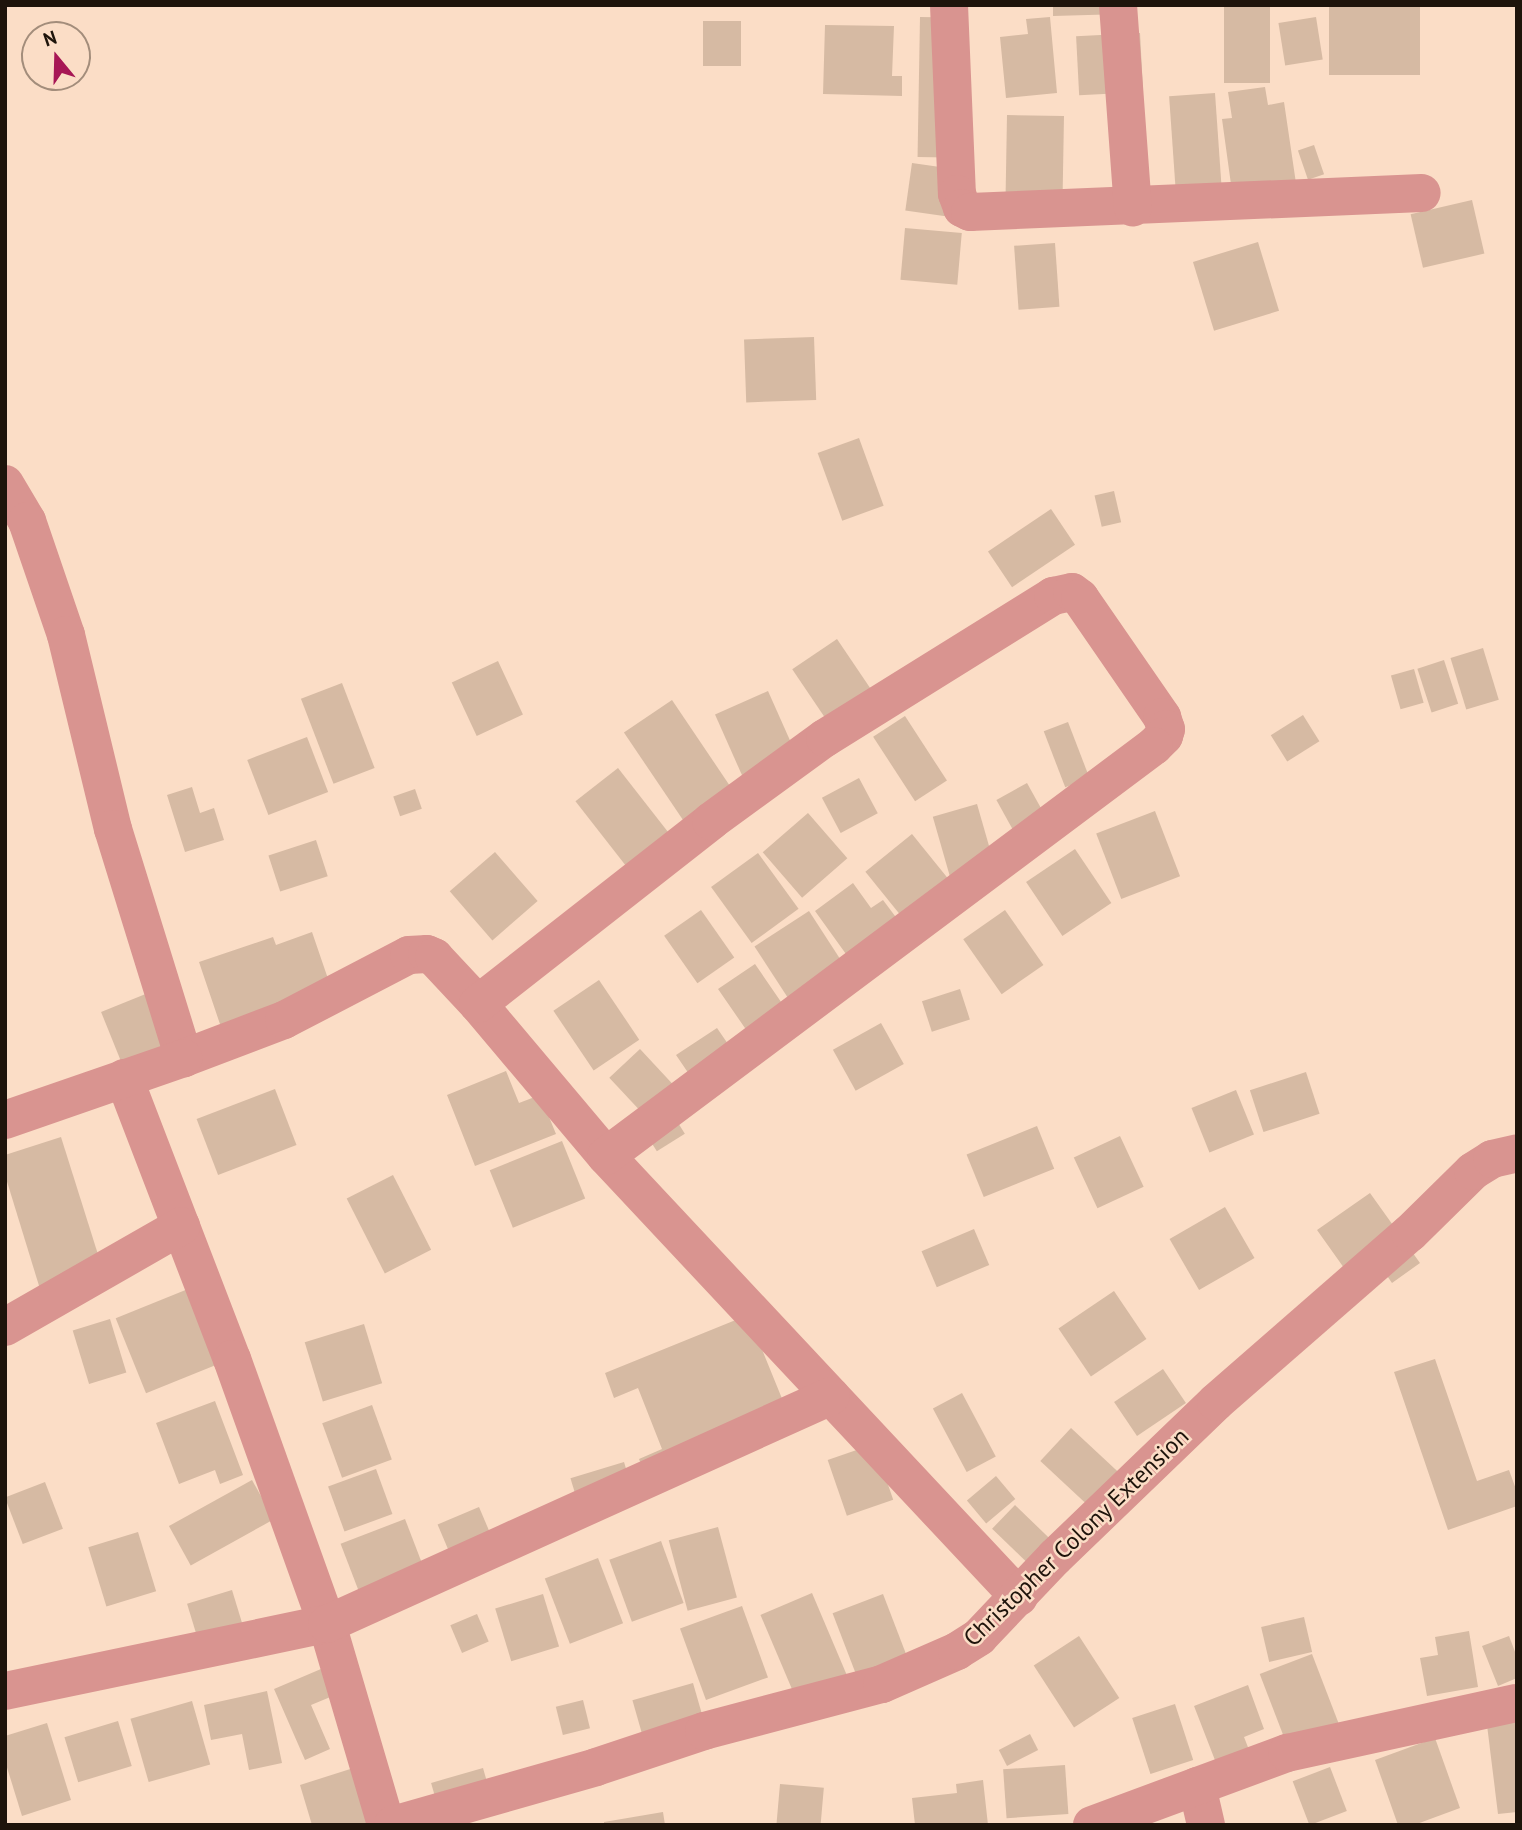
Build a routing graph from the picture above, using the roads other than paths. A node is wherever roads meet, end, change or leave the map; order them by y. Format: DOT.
graph roads {
  1 [pos="949,5"];
  2 [pos="1118,5"];
  3 [pos="1422,193"];
  4 [pos="1133,207"];
  5 [pos="5,484"];
  6 [pos="478,1004"];
  7 [pos="184,1058"];
  8 [pos="124,1078"];
  9 [pos="5,1121"];
  10 [pos="1517,1153"];
  11 [pos="606,1156"];
  12 [pos="181,1226"];
  13 [pos="5,1327"];
  14 [pos="831,1396"];
  15 [pos="1019,1597"];
  16 [pos="327,1624"];
  17 [pos="5,1691"];
  18 [pos="1517,1703"];
  19 [pos="1197,1786"];
  20 [pos="386,1825"];
  21 [pos="393,1825"];
  22 [pos="1092,1825"];
  23 [pos="1206,1825"];
  1 -- 4 [label="street"];
  2 -- 4 [label="street"];
  3 -- 4 [label="street"];
  5 -- 7 [label="street"];
  6 -- 7 [label="street"];
  6 -- 11 [label="street"];
  6 -- 11 [label="street"];
  7 -- 8 [label="street"];
  8 -- 9 [label="street"];
  8 -- 12 [label="street"];
  10 -- 15 [label="street, Christopher Colony Extension"];
  11 -- 14 [label="street"];
  12 -- 13 [label="street"];
  12 -- 16 [label="street"];
  14 -- 15 [label="street"];
  14 -- 16 [label="street"];
  15 -- 21 [label="street, Christopher Colony Extension"];
  16 -- 17 [label="street"];
  16 -- 20 [label="street"];
  18 -- 19 [label="street"];
  19 -- 22 [label="street"];
  19 -- 23 [label="street"];
}
